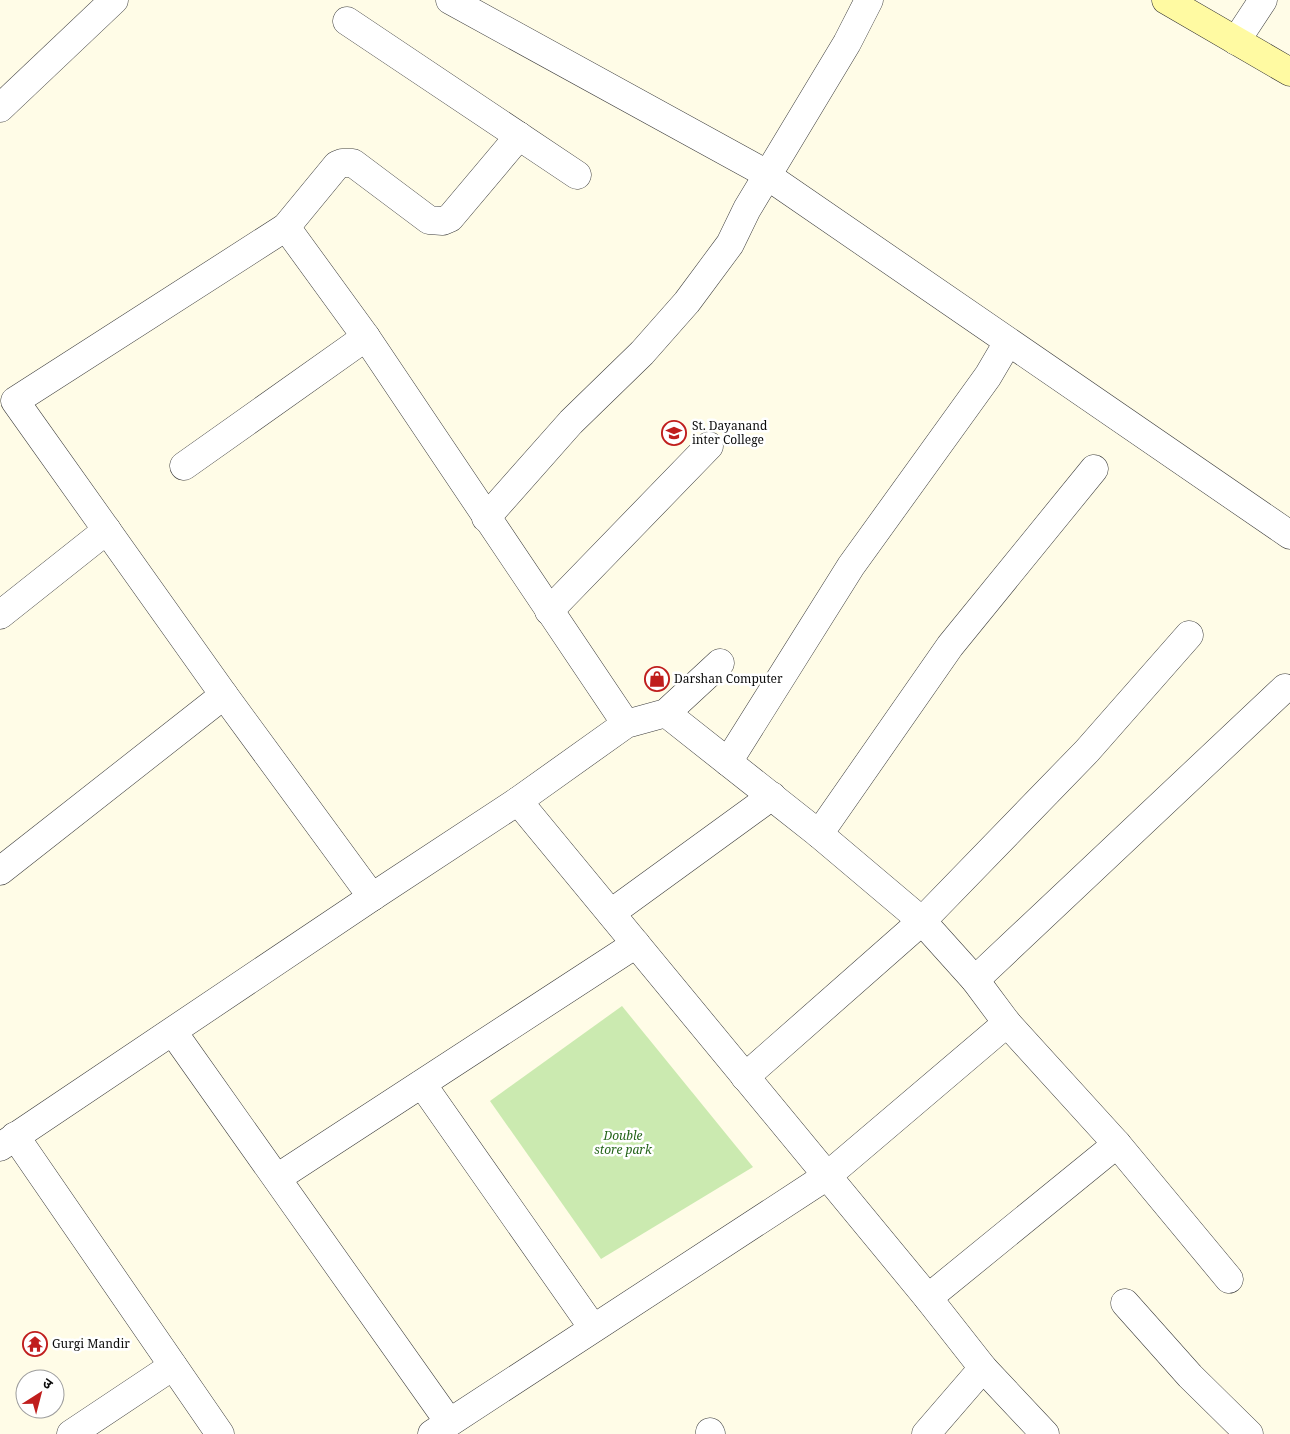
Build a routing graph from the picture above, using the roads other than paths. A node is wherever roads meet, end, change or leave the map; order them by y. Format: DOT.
graph roads {
  1 [pos="114,0"];
  2 [pos="450,0"];
  3 [pos="869,0"];
  4 [pos="1166,0"];
  5 [pos="1264,0"];
  6 [pos="346,21"];
  7 [pos="1236,41"];
  8 [pos="1290,72"];
  9 [pos="0,108"];
  10 [pos="519,136"];
  11 [pos="577,175"];
  12 [pos="766,176"];
  13 [pos="286,227"];
  14 [pos="366,337"];
  15 [pos="1008,342"];
  16 [pos="7,392"];
  17 [pos="709,446"];
  18 [pos="184,466"];
  19 [pos="1094,469"];
  20 [pos="486,518"];
  21 [pos="107,530"];
  22 [pos="1290,535"];
  23 [pos="549,610"];
  24 [pos="0,615"];
  25 [pos="1189,635"];
  26 [pos="720,663"];
  27 [pos="1285,688"];
  28 [pos="224,695"];
  29 [pos="666,713"];
  30 [pos="626,724"];
  31 [pos="728,762"];
  32 [pos="772,796"];
  33 [pos="518,801"];
  34 [pos="819,834"];
  35 [pos="5,858"];
  36 [pos="372,897"];
  37 [pos="611,914"];
  38 [pos="922,921"];
  39 [pos="636,944"];
  40 [pos="975,980"];
  41 [pos="1007,1023"];
  42 [pos="173,1032"];
  43 [pos="745,1077"];
  44 [pos="422,1084"];
  45 [pos="8,1141"];
  46 [pos="1117,1144"];
  47 [pos="827,1176"];
  48 [pos="277,1178"];
  49 [pos="1229,1279"];
  50 [pos="928,1298"];
  51 [pos="1125,1303"];
  52 [pos="593,1328"];
  53 [pos="173,1366"];
  54 [pos="983,1368"];
  55 [pos="440,1428"];
  56 [pos="71,1434"];
  57 [pos="220,1434"];
  58 [pos="926,1434"];
  59 [pos="1045,1434"];
  60 [pos="1249,1434"];
  1 -- 9 [label="street"];
  2 -- 12 [label="street"];
  3 -- 12 [label="street"];
  4 -- 7 [label="main road"];
  5 -- 7 [label="street"];
  6 -- 10 [label="street"];
  7 -- 8 [label="main road"];
  10 -- 11 [label="street"];
  10 -- 13 [label="street"];
  12 -- 15 [label="street"];
  12 -- 20 [label="street"];
  13 -- 14 [label="street"];
  13 -- 16 [label="street"];
  14 -- 18 [label="street"];
  14 -- 20 [label="street"];
  15 -- 22 [label="street"];
  15 -- 31 [label="street"];
  16 -- 21 [label="street"];
  17 -- 23 [label="street"];
  19 -- 34 [label="street"];
  20 -- 23 [label="street"];
  21 -- 24 [label="street"];
  21 -- 28 [label="street"];
  23 -- 30 [label="street"];
  25 -- 38 [label="street"];
  26 -- 29 [label="street"];
  27 -- 40 [label="street"];
  28 -- 35 [label="street"];
  28 -- 36 [label="street"];
  29 -- 30 [label="street"];
  29 -- 31 [label="street"];
  30 -- 33 [label="street"];
  31 -- 32 [label="street"];
  32 -- 34 [label="street"];
  32 -- 37 [label="street"];
  33 -- 36 [label="street"];
  33 -- 37 [label="street"];
  34 -- 38 [label="street"];
  36 -- 42 [label="street"];
  37 -- 39 [label="street"];
  38 -- 40 [label="street"];
  38 -- 43 [label="street"];
  39 -- 43 [label="street"];
  39 -- 44 [label="street"];
  40 -- 41 [label="street"];
  41 -- 46 [label="street"];
  41 -- 47 [label="street"];
  42 -- 45 [label="street"];
  42 -- 48 [label="street"];
  43 -- 47 [label="street"];
  44 -- 48 [label="street"];
  44 -- 52 [label="street"];
  45 -- 53 [label="street"];
  46 -- 49 [label="street"];
  46 -- 50 [label="street"];
  47 -- 50 [label="street"];
  47 -- 52 [label="street"];
  48 -- 55 [label="street"];
  50 -- 54 [label="street"];
  51 -- 60 [label="street"];
  52 -- 55 [label="street"];
  53 -- 56 [label="street"];
  53 -- 57 [label="street"];
  54 -- 58 [label="street"];
  54 -- 59 [label="street"];
}
